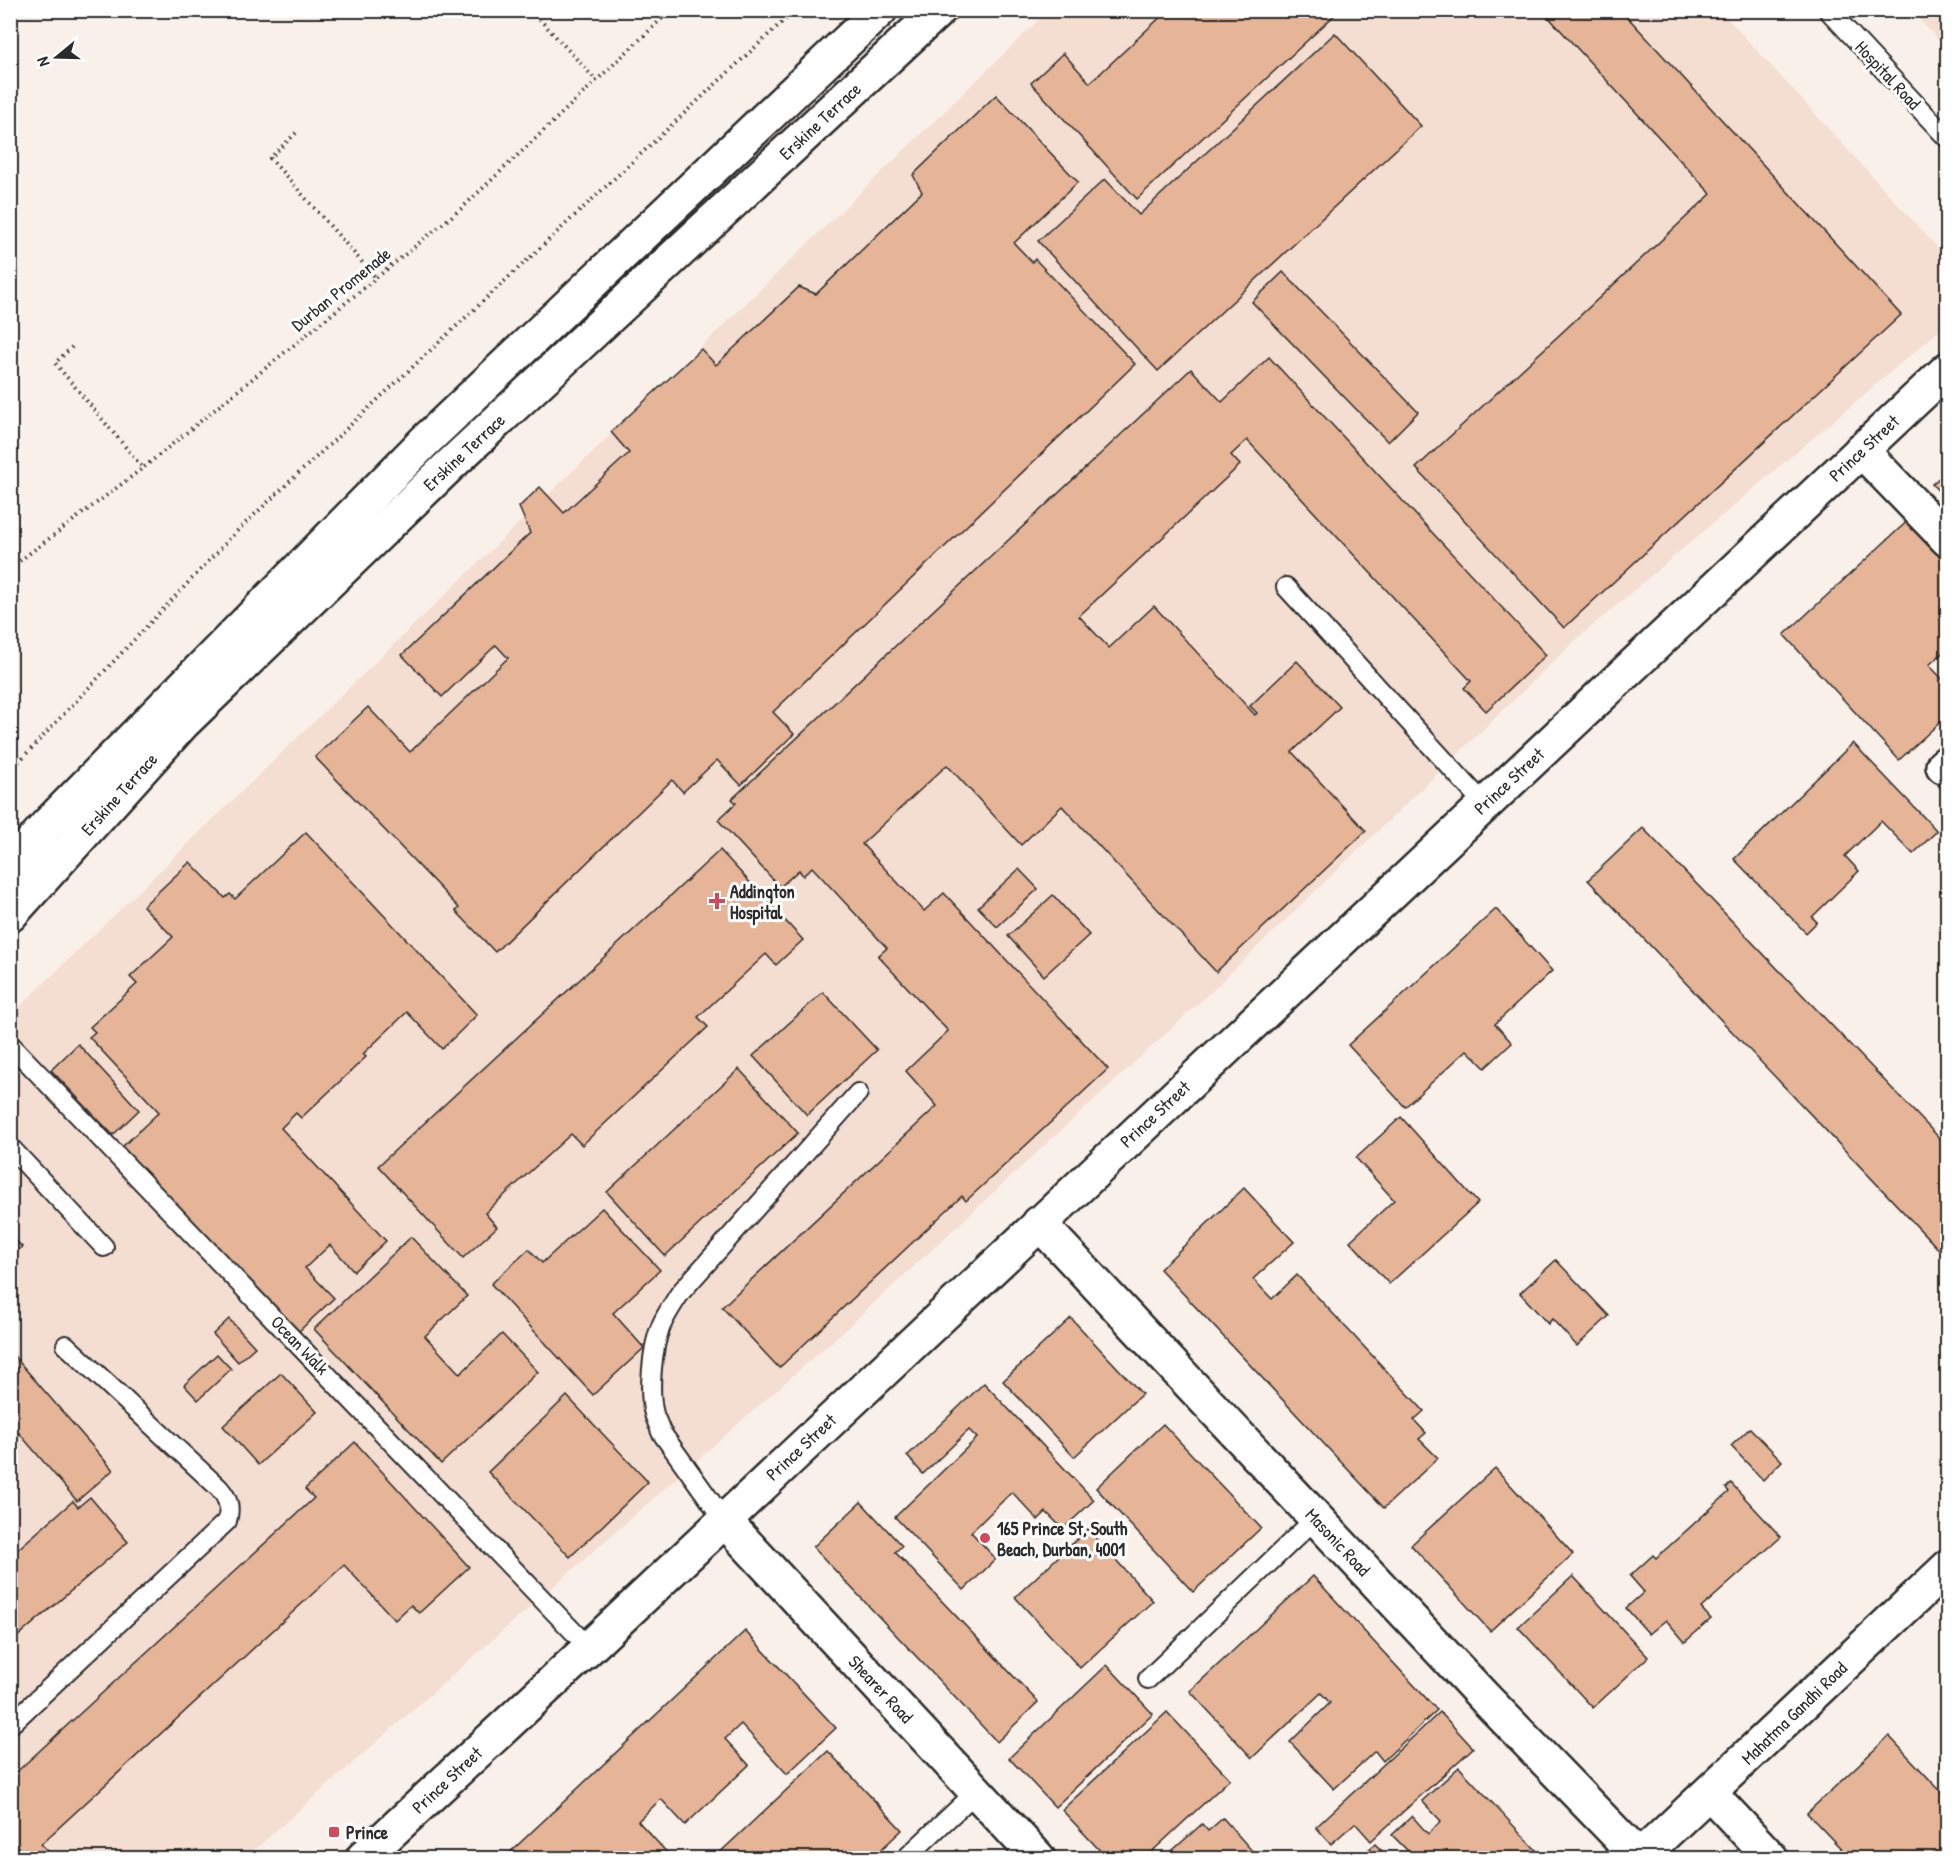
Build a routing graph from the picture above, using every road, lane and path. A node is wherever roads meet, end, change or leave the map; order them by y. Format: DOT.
graph roads {
  1 [pos="531,10"];
  2 [pos="671,10"];
  3 [pos="795,10"];
  4 [pos="880,10"];
  5 [pos="939,10"];
  6 [pos="1828,10"];
  7 [pos="597,81"];
  8 [pos="296,133"];
  9 [pos="1947,139"];
  10 [pos="376,278"];
  11 [pos="72,347"];
  12 [pos="1947,369"];
  13 [pos="424,442"];
  14 [pos="1862,450"];
  15 [pos="449,466"];
  16 [pos="143,468"];
  17 [pos="1947,540"];
  18 [pos="10,568"];
  19 [pos="1286,587"];
  20 [pos="10,771"];
  21 [pos="1485,805"];
  22 [pos="10,867"];
  23 [pos="10,915"];
  24 [pos="10,1044"];
  25 [pos="858,1093"];
  26 [pos="10,1147"];
  27 [pos="1039,1223"];
  28 [pos="104,1247"];
  29 [pos="66,1345"];
  30 [pos="1316,1518"];
  31 [pos="724,1520"];
  32 [pos="1947,1567"];
  33 [pos="589,1648"];
  34 [pos="1148,1679"];
  35 [pos="10,1725"];
  36 [pos="976,1791"];
  37 [pos="1710,1793"];
  38 [pos="363,1858"];
  39 [pos="906,1858"];
  40 [pos="1038,1858"];
  41 [pos="1640,1858"];
  42 [pos="1772,1858"];
  1 -- 7 [label="path"];
  2 -- 7 [label="path, Durban Promenade"];
  3 -- 20 [label="path"];
  4 -- 13 [label="street, Erskine Terrace"];
  5 -- 15 [label="street, Erskine Terrace"];
  6 -- 9 [label="lane, Hospital Road"];
  7 -- 10 [label="path, Durban Promenade"];
  8 -- 10 [label="path"];
  10 -- 16 [label="path, Durban Promenade"];
  11 -- 16 [label="path"];
  12 -- 14 [label="street, Prince Street"];
  13 -- 15 [label="street"];
  13 -- 22 [label="street, Erskine Terrace"];
  14 -- 17 [label="street"];
  14 -- 21 [label="street, Prince Street"];
  15 -- 23 [label="street, Erskine Terrace"];
  16 -- 18 [label="path, Durban Promenade"];
  19 -- 21 [label="lane"];
  21 -- 27 [label="street, Prince Street"];
  24 -- 33 [label="lane, Ocean Walk"];
  25 -- 31 [label="lane"];
  26 -- 28 [label="lane"];
  27 -- 30 [label="street, Masonic Road"];
  27 -- 31 [label="street, Prince Street"];
  29 -- 35 [label="lane"];
  30 -- 34 [label="lane"];
  30 -- 41 [label="street, Masonic Road"];
  31 -- 33 [label="street, Prince Street"];
  31 -- 36 [label="street, Shearer Road"];
  32 -- 37 [label="street, Mahatma Gandhi Road"];
  33 -- 38 [label="street, Prince Street"];
  36 -- 39 [label="lane"];
  36 -- 40 [label="street, Shearer Road"];
  37 -- 41 [label="street, Mahatma Gandhi Road"];
  37 -- 42 [label="street"];
}
